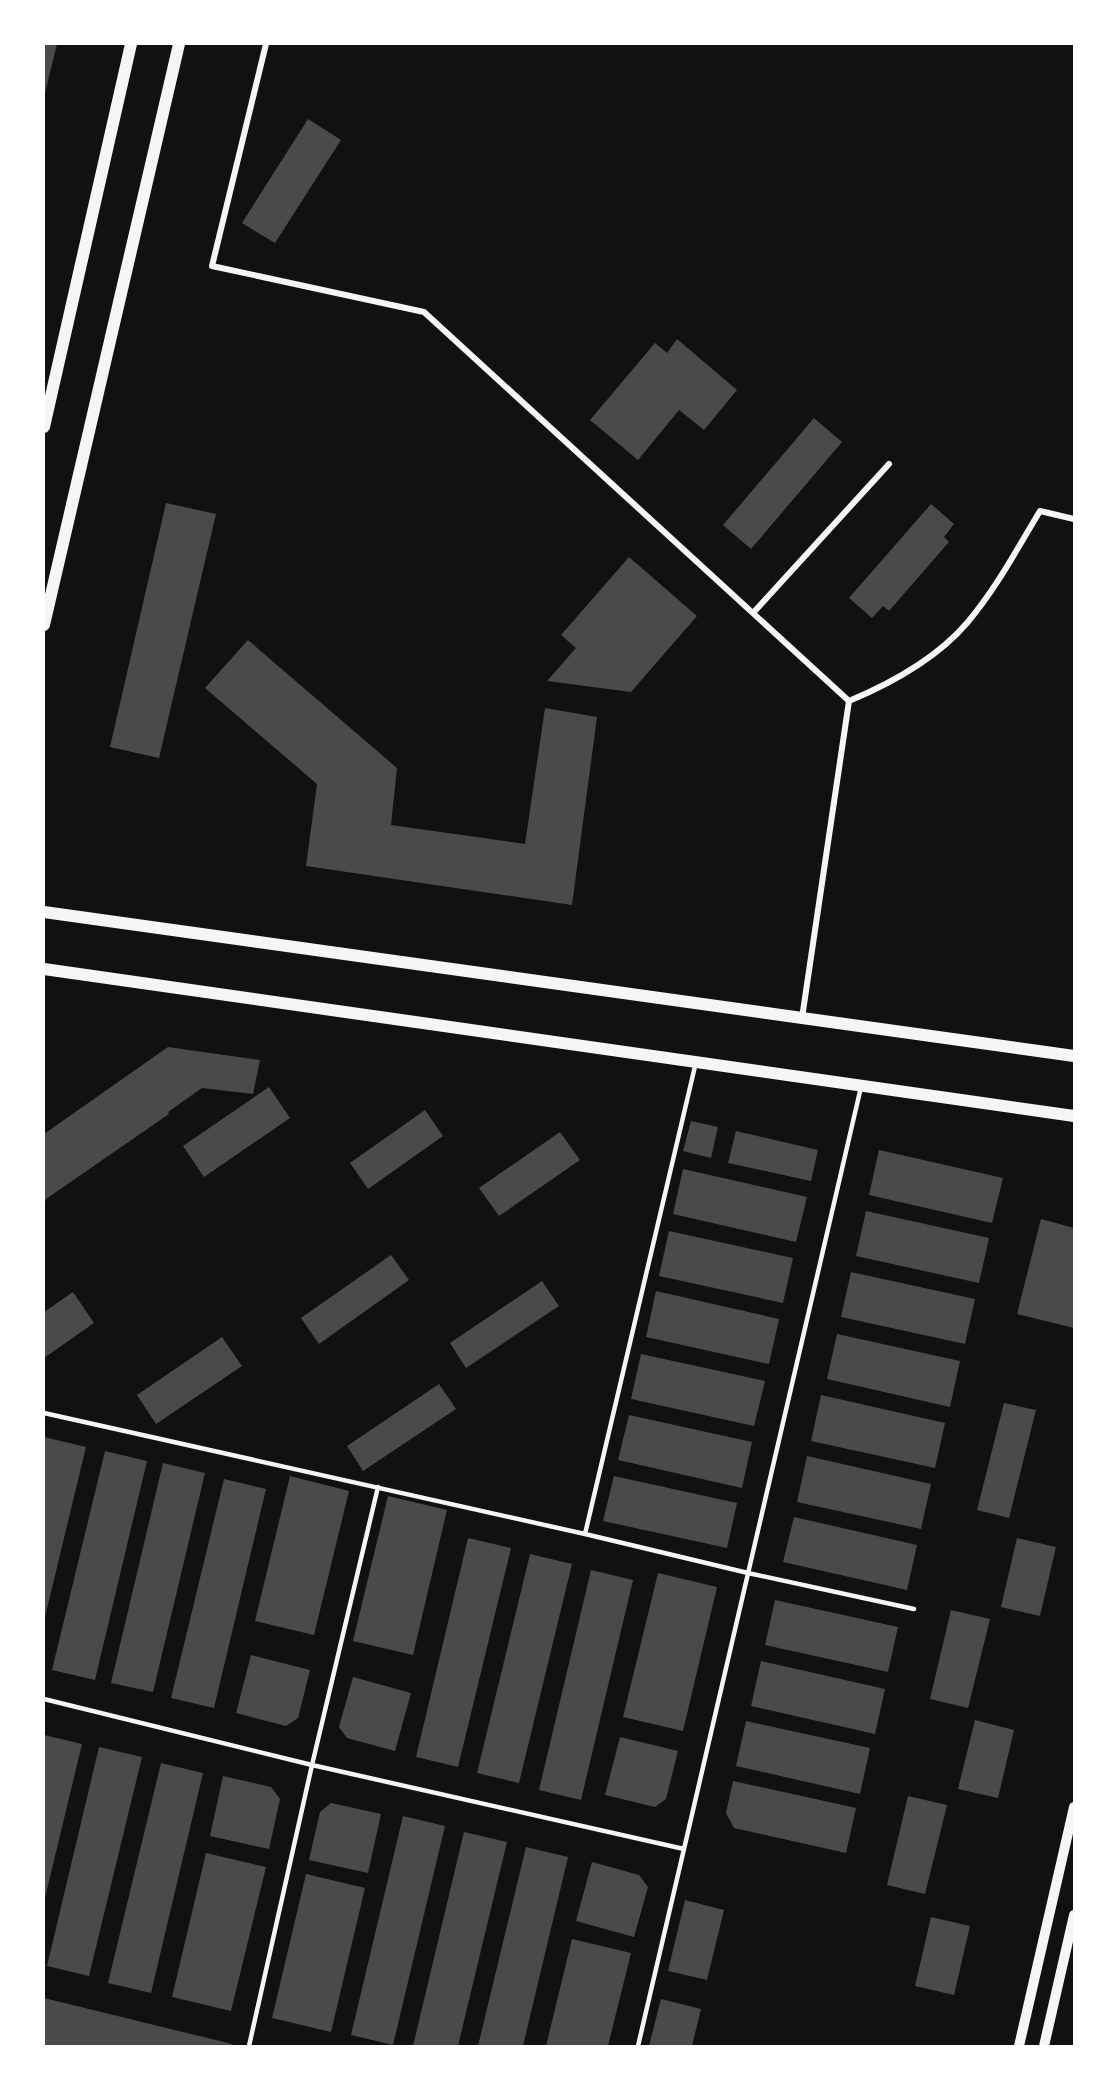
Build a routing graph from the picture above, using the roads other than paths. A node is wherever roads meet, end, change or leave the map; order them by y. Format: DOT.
graph roads {
  1 [pos="131,44"];
  2 [pos="179,44"];
  3 [pos="266,44"];
  4 [pos="44,427"];
  5 [pos="889,464"];
  6 [pos="1074,519"];
  7 [pos="753,614"];
  8 [pos="44,625"];
  9 [pos="849,701"];
  10 [pos="44,912"];
  11 [pos="44,969"];
  12 [pos="802,1018"];
  13 [pos="1074,1056"];
  14 [pos="696,1062"];
  15 [pos="861,1086"];
  16 [pos="1074,1116"];
  17 [pos="44,1413"];
  18 [pos="378,1487"];
  19 [pos="585,1534"];
  20 [pos="748,1573"];
  21 [pos="914,1609"];
  22 [pos="44,1700"];
  23 [pos="312,1765"];
  24 [pos="1074,1807"];
  25 [pos="684,1849"];
  26 [pos="1074,1915"];
  27 [pos="249,2046"];
  28 [pos="638,2046"];
  29 [pos="1019,2046"];
  30 [pos="1044,2046"];
  1 -- 4 [label="main road"];
  2 -- 8 [label="main road"];
  3 -- 7 [label="street"];
  5 -- 7 [label="street"];
  6 -- 9 [label="street"];
  7 -- 9 [label="street"];
  9 -- 12 [label="street"];
  10 -- 12 [label="main road"];
  11 -- 14 [label="main road"];
  12 -- 13 [label="main road"];
  14 -- 15 [label="main road"];
  14 -- 19 [label="lane"];
  15 -- 16 [label="main road"];
  15 -- 20 [label="lane"];
  17 -- 18 [label="lane"];
  18 -- 19 [label="lane"];
  18 -- 23 [label="lane"];
  19 -- 20 [label="lane"];
  20 -- 21 [label="lane"];
  20 -- 25 [label="lane"];
  22 -- 23 [label="lane"];
  23 -- 25 [label="lane"];
  23 -- 27 [label="lane"];
  24 -- 29 [label="street"];
  25 -- 28 [label="lane"];
  26 -- 30 [label="street"];
}
